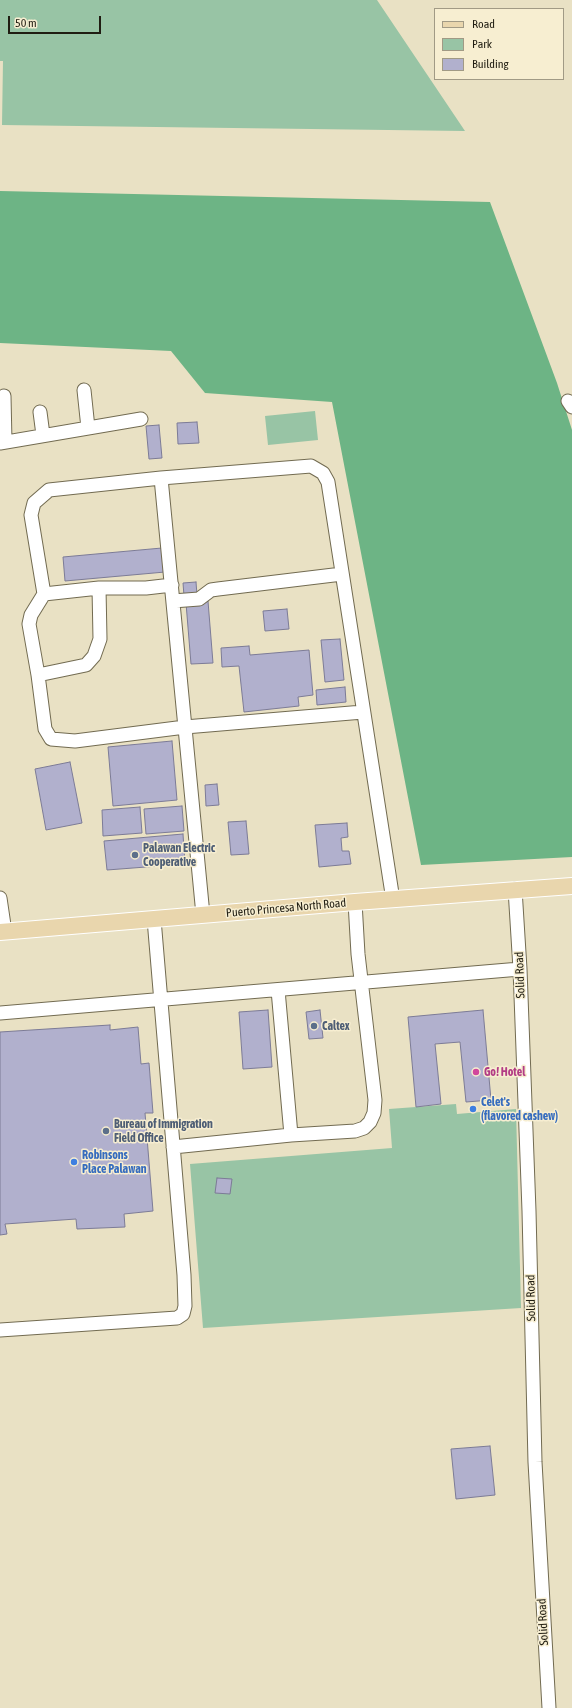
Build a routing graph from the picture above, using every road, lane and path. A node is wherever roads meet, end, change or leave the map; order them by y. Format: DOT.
graph roads {
  1 [pos="84,390"];
  2 [pos="4,396"];
  3 [pos="40,412"];
  4 [pos="141,419"];
  5 [pos="88,428"];
  6 [pos="43,436"];
  7 [pos="3,442"];
  8 [pos="161,478"];
  9 [pos="342,574"];
  10 [pos="172,585"];
  11 [pos="99,588"];
  12 [pos="44,594"];
  13 [pos="173,602"];
  14 [pos="38,675"];
  15 [pos="363,712"];
  16 [pos="186,727"];
  17 [pos="572,886"];
  18 [pos="514,889"];
  19 [pos="0,898"];
  20 [pos="393,900"];
  21 [pos="355,902"];
  22 [pos="203,915"];
  23 [pos="154,919"];
  24 [pos="3,932"];
  25 [pos="520,969"];
  26 [pos="361,983"];
  27 [pos="278,990"];
  28 [pos="161,1000"];
  29 [pos="0,1013"];
  30 [pos="291,1135"];
  31 [pos="172,1146"];
  32 [pos="0,1330"];
  33 [pos="549,1708"];
  1 -- 5 [label="street"];
  2 -- 7 [label="street"];
  3 -- 6 [label="street"];
  4 -- 5 [label="street"];
  5 -- 6 [label="street"];
  6 -- 7 [label="street"];
  8 -- 9 [label="street"];
  8 -- 10 [label="street"];
  8 -- 12 [label="street"];
  9 -- 13 [label="street"];
  9 -- 15 [label="street"];
  10 -- 11 [label="street"];
  10 -- 13 [label="street"];
  11 -- 12 [label="street"];
  11 -- 14 [label="street"];
  12 -- 14 [label="street"];
  13 -- 16 [label="street"];
  14 -- 16 [label="street"];
  15 -- 16 [label="street"];
  15 -- 20 [label="street"];
  16 -- 22 [label="street"];
  17 -- 18 [label="main road, Puerto Princesa North Road"];
  18 -- 20 [label="main road, Puerto Princesa North Road"];
  18 -- 25 [label="street, Solid Road"];
  19 -- 24 [label="street"];
  20 -- 21 [label="main road, Puerto Princesa North Road"];
  21 -- 22 [label="main road, Puerto Princesa North Road"];
  21 -- 26 [label="street"];
  22 -- 23 [label="main road, Puerto Princesa North Road"];
  23 -- 24 [label="main road, Puerto Princesa North Road"];
  23 -- 28 [label="street"];
  25 -- 26 [label="street"];
  25 -- 33 [label="street, Solid Road"];
  26 -- 27 [label="street"];
  26 -- 30 [label="street"];
  27 -- 28 [label="street"];
  27 -- 30 [label="street"];
  28 -- 29 [label="street"];
  28 -- 31 [label="street"];
  30 -- 31 [label="street"];
  31 -- 32 [label="street"];
}
